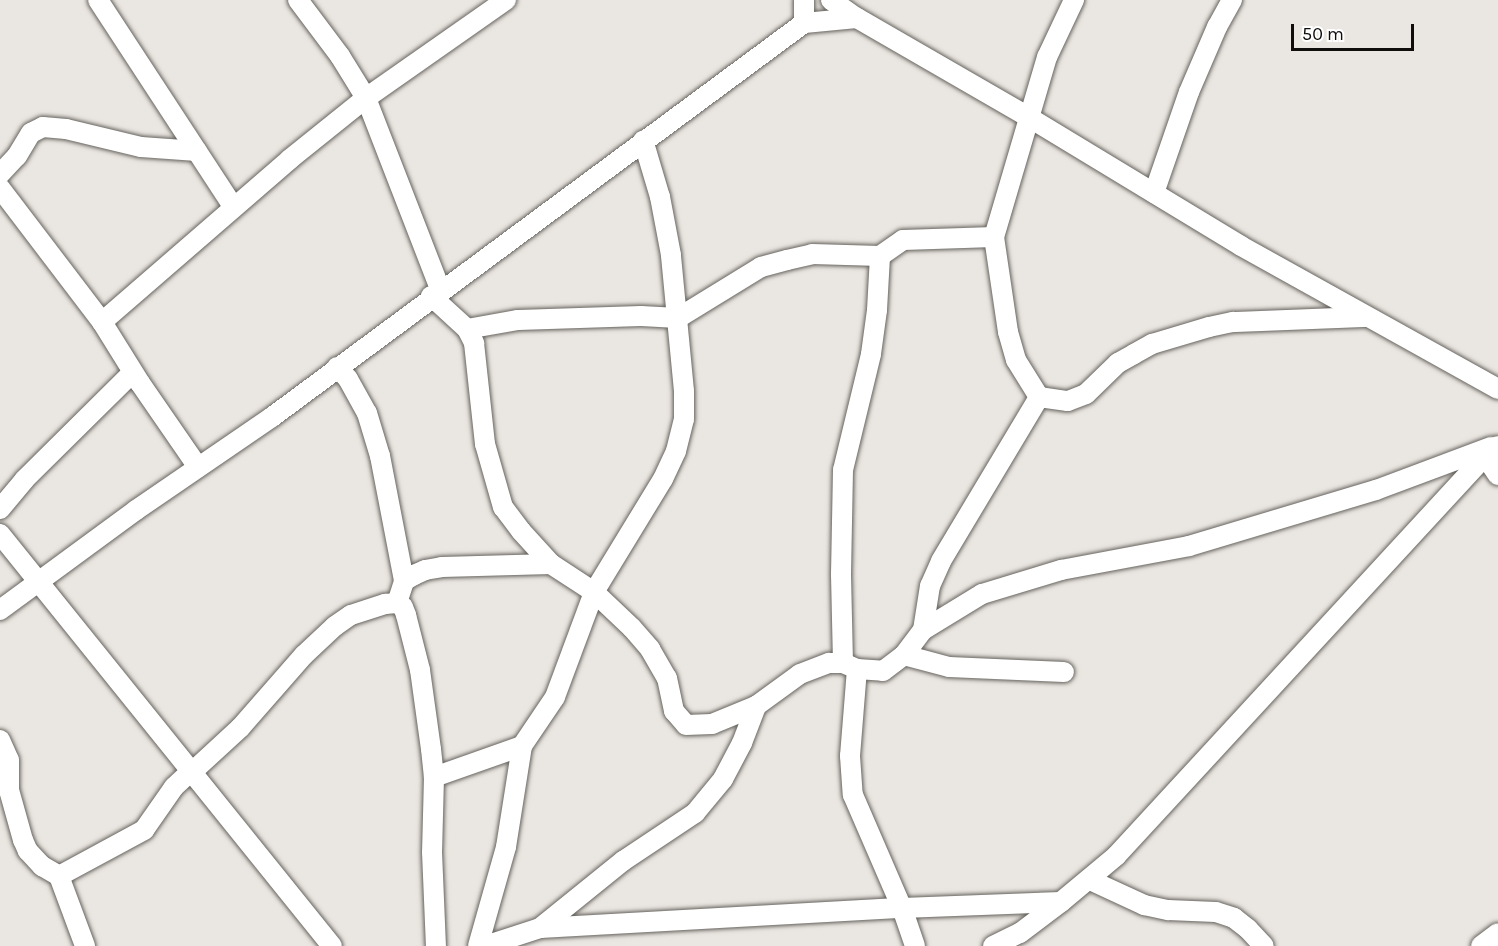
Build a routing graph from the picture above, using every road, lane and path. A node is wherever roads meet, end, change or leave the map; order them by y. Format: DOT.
graph roads {
  1 [pos="98,0"];
  2 [pos="298,0"];
  3 [pos="506,0"];
  4 [pos="804,0"];
  5 [pos="831,0"];
  6 [pos="1074,0"];
  7 [pos="1232,0"];
  8 [pos="857,18"];
  9 [pos="804,22"];
  10 [pos="366,98"];
  11 [pos="1030,118"];
  12 [pos="643,141"];
  13 [pos="197,151"];
  14 [pos="0,174"];
  15 [pos="0,188"];
  16 [pos="1154,193"];
  17 [pos="233,206"];
  18 [pos="994,237"];
  19 [pos="880,256"];
  20 [pos="436,293"];
  21 [pos="1366,317"];
  22 [pos="678,318"];
  23 [pos="102,322"];
  24 [pos="466,329"];
  25 [pos="337,367"];
  26 [pos="133,372"];
  27 [pos="1498,389"];
  28 [pos="1039,397"];
  29 [pos="1494,449"];
  30 [pos="198,467"];
  31 [pos="1498,475"];
  32 [pos="0,509"];
  33 [pos="0,534"];
  34 [pos="551,564"];
  35 [pos="37,580"];
  36 [pos="404,581"];
  37 [pos="594,592"];
  38 [pos="397,603"];
  39 [pos="0,609"];
  40 [pos="923,630"];
  41 [pos="904,655"];
  42 [pos="850,666"];
  43 [pos="1064,672"];
  44 [pos="756,706"];
  45 [pos="0,740"];
  46 [pos="522,746"];
  47 [pos="191,772"];
  48 [pos="434,777"];
  49 [pos="59,876"];
  50 [pos="1090,880"];
  51 [pos="1061,902"];
  52 [pos="902,908"];
  53 [pos="540,928"];
  54 [pos="1498,933"];
  55 [pos="85,946"];
  56 [pos="332,946"];
  57 [pos="435,946"];
  58 [pos="478,946"];
  59 [pos="485,946"];
  60 [pos="915,946"];
  61 [pos="993,946"];
  62 [pos="1264,946"];
  63 [pos="1481,946"];
  1 -- 13 [label="street"];
  2 -- 10 [label="street"];
  3 -- 10 [label="street"];
  4 -- 9 [label="street"];
  5 -- 8 [label="street"];
  6 -- 11 [label="street"];
  7 -- 16 [label="street"];
  8 -- 9 [label="street"];
  8 -- 11 [label="street"];
  9 -- 12 [label="street"];
  10 -- 17 [label="street"];
  10 -- 20 [label="street"];
  11 -- 16 [label="street"];
  11 -- 18 [label="street"];
  12 -- 20 [label="street"];
  12 -- 22 [label="street"];
  13 -- 14 [label="street"];
  13 -- 17 [label="street"];
  15 -- 23 [label="street"];
  16 -- 21 [label="street"];
  17 -- 23 [label="street"];
  18 -- 19 [label="street"];
  18 -- 28 [label="street"];
  19 -- 22 [label="street"];
  19 -- 42 [label="street"];
  20 -- 24 [label="street"];
  20 -- 25 [label="street"];
  21 -- 27 [label="street"];
  21 -- 28 [label="street"];
  22 -- 24 [label="street"];
  22 -- 37 [label="street"];
  23 -- 26 [label="street"];
  24 -- 34 [label="street"];
  25 -- 30 [label="street"];
  25 -- 36 [label="street"];
  26 -- 30 [label="street"];
  26 -- 32 [label="street"];
  28 -- 40 [label="street"];
  29 -- 31 [label="street"];
  29 -- 40 [label="street"];
  29 -- 50 [label="street"];
  30 -- 35 [label="street"];
  33 -- 35 [label="street"];
  34 -- 36 [label="street"];
  34 -- 37 [label="street"];
  35 -- 39 [label="street"];
  35 -- 47 [label="street"];
  36 -- 38 [label="street"];
  37 -- 44 [label="street"];
  37 -- 46 [label="street"];
  38 -- 47 [label="street"];
  38 -- 48 [label="street"];
  40 -- 41 [label="street"];
  41 -- 42 [label="street"];
  41 -- 43 [label="street"];
  42 -- 44 [label="street"];
  42 -- 52 [label="street"];
  44 -- 53 [label="street"];
  45 -- 49 [label="street"];
  46 -- 48 [label="street"];
  46 -- 58 [label="street"];
  47 -- 49 [label="street"];
  47 -- 56 [label="street"];
  48 -- 57 [label="street"];
  49 -- 55 [label="street"];
  50 -- 51 [label="street"];
  50 -- 62 [label="street"];
  51 -- 52 [label="street"];
  51 -- 61 [label="street"];
  52 -- 53 [label="street"];
  52 -- 60 [label="street"];
  53 -- 59 [label="street"];
  54 -- 63 [label="street"];
}
